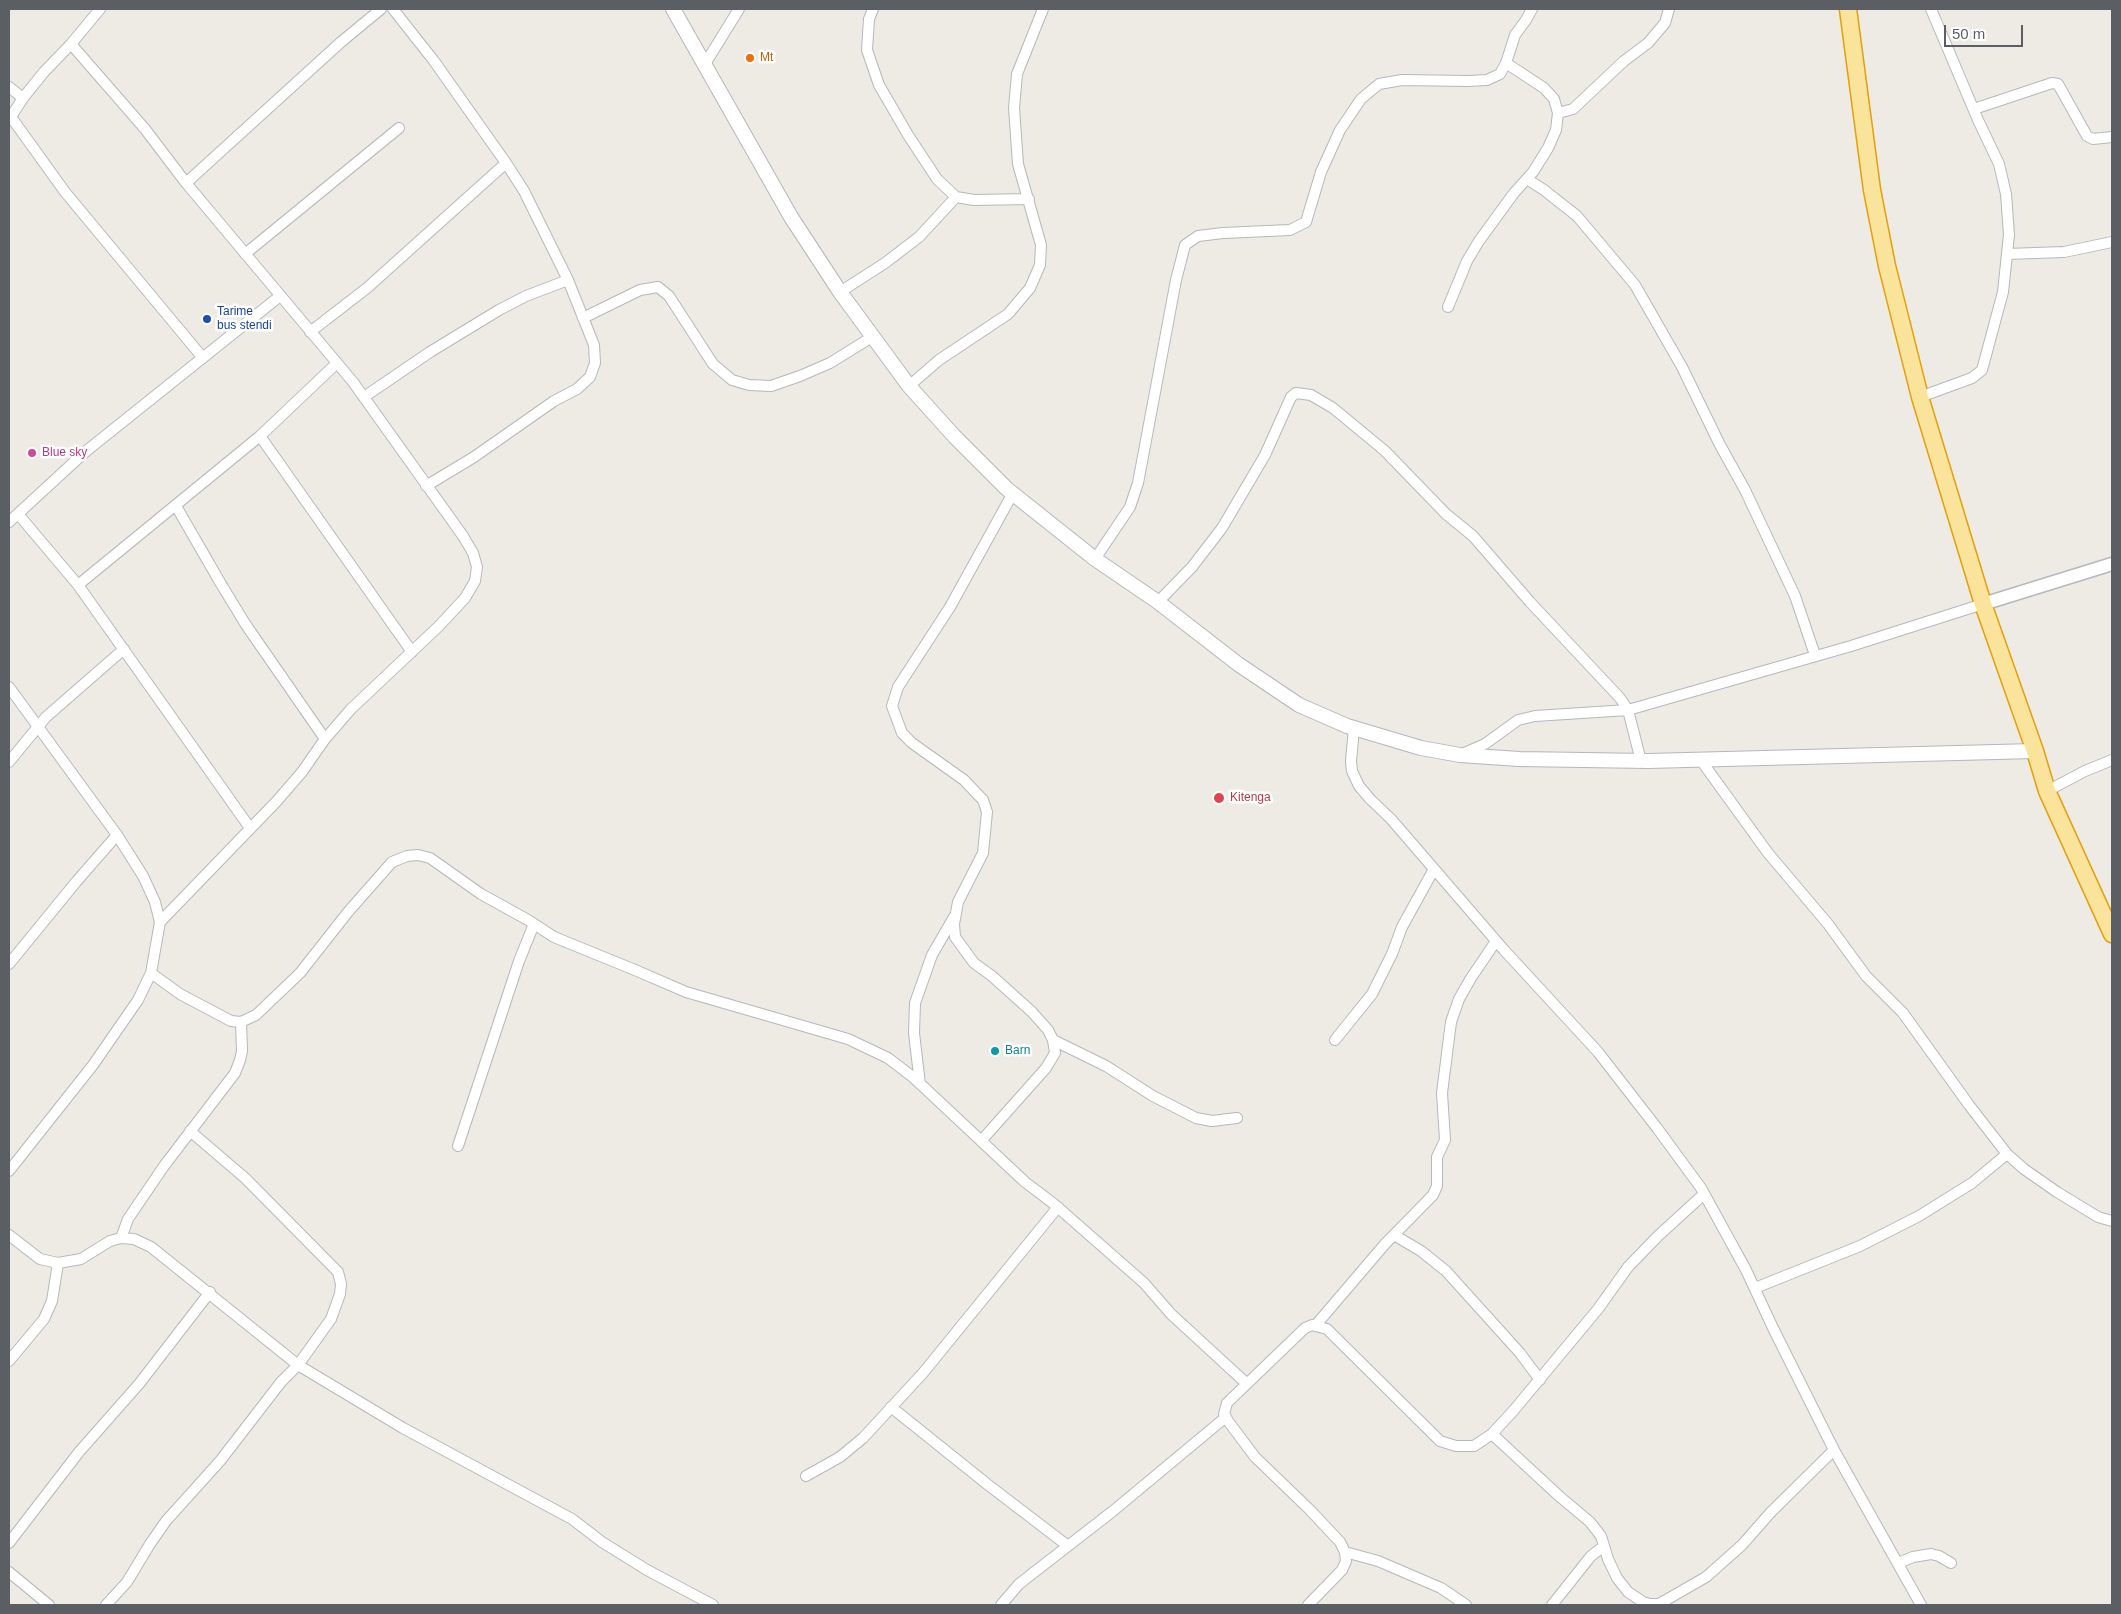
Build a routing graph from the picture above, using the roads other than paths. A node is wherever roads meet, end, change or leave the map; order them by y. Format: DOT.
graph roads {
  1 [pos="100,9"];
  2 [pos="381,9"];
  3 [pos="393,9"];
  4 [pos="673,9"];
  5 [pos="739,9"];
  6 [pos="873,9"];
  7 [pos="1043,9"];
  8 [pos="1532,9"];
  9 [pos="1669,9"];
  10 [pos="1848,9"];
  11 [pos="1931,9"];
  12 [pos="71,44"];
  13 [pos="705,64"];
  14 [pos="1506,64"];
  15 [pos="9,87"];
  16 [pos="23,98"];
  17 [pos="1974,110"];
  18 [pos="1558,113"];
  19 [pos="10,118"];
  20 [pos="399,128"];
  21 [pos="2112,137"];
  22 [pos="506,163"];
  23 [pos="1527,179"];
  24 [pos="186,183"];
  25 [pos="956,197"];
  26 [pos="1029,199"];
  27 [pos="2112,242"];
  28 [pos="245,254"];
  29 [pos="2007,254"];
  30 [pos="568,280"];
  31 [pos="840,292"];
  32 [pos="280,296"];
  33 [pos="1448,307"];
  34 [pos="583,318"];
  35 [pos="310,332"];
  36 [pos="872,338"];
  37 [pos="203,358"];
  38 [pos="337,363"];
  39 [pos="909,386"];
  40 [pos="364,397"];
  41 [pos="1920,397"];
  42 [pos="260,436"];
  43 [pos="426,486"];
  44 [pos="1013,494"];
  45 [pos="176,506"];
  46 [pos="18,514"];
  47 [pos="9,522"];
  48 [pos="1095,559"];
  49 [pos="2112,564"];
  50 [pos="78,585"];
  51 [pos="1158,602"];
  52 [pos="1983,604"];
  53 [pos="124,649"];
  54 [pos="412,652"];
  55 [pos="1815,655"];
  56 [pos="9,686"];
  57 [pos="1628,710"];
  58 [pos="37,728"];
  59 [pos="1354,728"];
  60 [pos="325,739"];
  61 [pos="2035,751"];
  62 [pos="1460,755"];
  63 [pos="1700,759"];
  64 [pos="2112,760"];
  65 [pos="1641,761"];
  66 [pos="9,762"];
  67 [pos="2047,791"];
  68 [pos="250,828"];
  69 [pos="117,835"];
  70 [pos="1434,869"];
  71 [pos="956,914"];
  72 [pos="160,922"];
  73 [pos="534,924"];
  74 [pos="2112,934"];
  75 [pos="1496,941"];
  76 [pos="9,964"];
  77 [pos="152,972"];
  78 [pos="241,1022"];
  79 [pos="1053,1040"];
  80 [pos="1336,1040"];
  81 [pos="920,1084"];
  82 [pos="1237,1118"];
  83 [pos="190,1132"];
  84 [pos="981,1141"];
  85 [pos="458,1146"];
  86 [pos="2007,1154"];
  87 [pos="9,1171"];
  88 [pos="1704,1194"];
  89 [pos="1058,1207"];
  90 [pos="2112,1221"];
  91 [pos="9,1235"];
  92 [pos="1394,1235"];
  93 [pos="121,1238"];
  94 [pos="58,1262"];
  95 [pos="1755,1288"];
  96 [pos="210,1292"];
  97 [pos="1315,1326"];
  98 [pos="9,1361"];
  99 [pos="298,1365"];
  100 [pos="1540,1380"];
  101 [pos="1246,1383"];
  102 [pos="891,1408"];
  103 [pos="1226,1417"];
  104 [pos="1492,1434"];
  105 [pos="1834,1450"];
  106 [pos="806,1476"];
  107 [pos="9,1543"];
  108 [pos="1068,1546"];
  109 [pos="1604,1546"];
  110 [pos="1345,1552"];
  111 [pos="1898,1563"];
  112 [pos="1951,1563"];
  113 [pos="9,1572"];
  114 [pos="49,1605"];
  115 [pos="106,1605"];
  116 [pos="713,1605"];
  117 [pos="1002,1605"];
  118 [pos="1308,1605"];
  119 [pos="1466,1605"];
  120 [pos="1552,1605"];
  121 [pos="1921,1605"];
  1 -- 12 [label="street"];
  2 -- 24 [label="street"];
  3 -- 22 [label="street"];
  4 -- 13 [label="main road"];
  5 -- 13 [label="street"];
  6 -- 25 [label="street"];
  7 -- 26 [label="street"];
  8 -- 14 [label="street"];
  9 -- 18 [label="street"];
  10 -- 41 [label="highway"];
  11 -- 17 [label="street"];
  12 -- 16 [label="street"];
  12 -- 24 [label="street"];
  13 -- 31 [label="main road"];
  14 -- 18 [label="street"];
  14 -- 48 [label="street"];
  15 -- 16 [label="street"];
  16 -- 19 [label="street"];
  17 -- 21 [label="street"];
  17 -- 29 [label="street"];
  18 -- 23 [label="street"];
  19 -- 37 [label="street"];
  20 -- 28 [label="street"];
  22 -- 30 [label="street"];
  22 -- 35 [label="street"];
  23 -- 33 [label="street"];
  23 -- 55 [label="street"];
  24 -- 28 [label="street"];
  25 -- 26 [label="street"];
  25 -- 31 [label="street"];
  26 -- 39 [label="street"];
  27 -- 29 [label="street"];
  28 -- 32 [label="street"];
  29 -- 41 [label="street"];
  30 -- 34 [label="street"];
  30 -- 40 [label="street"];
  31 -- 36 [label="main road"];
  32 -- 35 [label="street"];
  32 -- 37 [label="street"];
  34 -- 36 [label="street"];
  34 -- 43 [label="street"];
  35 -- 38 [label="street"];
  36 -- 39 [label="main road"];
  37 -- 46 [label="street"];
  38 -- 40 [label="street"];
  38 -- 42 [label="street"];
  39 -- 44 [label="main road"];
  40 -- 43 [label="street"];
  41 -- 52 [label="highway"];
  42 -- 45 [label="street"];
  42 -- 54 [label="street"];
  43 -- 54 [label="street"];
  44 -- 48 [label="main road"];
  44 -- 71 [label="street"];
  45 -- 50 [label="street"];
  45 -- 60 [label="street"];
  46 -- 47 [label="street"];
  46 -- 50 [label="street"];
  48 -- 51 [label="main road"];
  49 -- 52 [label="street"];
  50 -- 53 [label="street"];
  51 -- 57 [label="street"];
  51 -- 59 [label="main road"];
  52 -- 55 [label="street"];
  52 -- 61 [label="highway"];
  53 -- 58 [label="street"];
  53 -- 68 [label="street"];
  54 -- 60 [label="street"];
  55 -- 57 [label="street"];
  56 -- 58 [label="street"];
  57 -- 62 [label="street"];
  57 -- 65 [label="street"];
  58 -- 66 [label="street"];
  58 -- 69 [label="street"];
  59 -- 62 [label="main road"];
  59 -- 70 [label="street"];
  60 -- 68 [label="street"];
  61 -- 63 [label="main road"];
  61 -- 67 [label="highway"];
  62 -- 65 [label="main road"];
  63 -- 65 [label="main road"];
  63 -- 86 [label="street"];
  64 -- 67 [label="street"];
  67 -- 74 [label="highway"];
  68 -- 72 [label="street"];
  69 -- 72 [label="street"];
  69 -- 76 [label="street"];
  70 -- 75 [label="street"];
  70 -- 80 [label="street"];
  71 -- 79 [label="street"];
  71 -- 81 [label="street"];
  72 -- 77 [label="street"];
  73 -- 78 [label="street"];
  73 -- 81 [label="street"];
  73 -- 85 [label="street"];
  75 -- 88 [label="street"];
  75 -- 92 [label="street"];
  77 -- 78 [label="street"];
  77 -- 87 [label="street"];
  78 -- 83 [label="street"];
  79 -- 82 [label="street"];
  79 -- 84 [label="street"];
  81 -- 84 [label="street"];
  83 -- 93 [label="street"];
  83 -- 99 [label="street"];
  84 -- 89 [label="street"];
  86 -- 90 [label="street"];
  86 -- 95 [label="street"];
  88 -- 95 [label="street"];
  88 -- 100 [label="street"];
  89 -- 101 [label="street"];
  89 -- 102 [label="street"];
  91 -- 94 [label="street"];
  92 -- 97 [label="street"];
  92 -- 100 [label="street"];
  93 -- 94 [label="street"];
  93 -- 96 [label="street"];
  94 -- 98 [label="street"];
  95 -- 105 [label="street"];
  96 -- 99 [label="street"];
  96 -- 107 [label="street"];
  97 -- 101 [label="street"];
  97 -- 104 [label="street"];
  99 -- 115 [label="street"];
  99 -- 116 [label="street"];
  100 -- 104 [label="street"];
  101 -- 103 [label="street"];
  102 -- 106 [label="street"];
  102 -- 108 [label="street"];
  103 -- 108 [label="street"];
  103 -- 110 [label="street"];
  104 -- 109 [label="street"];
  105 -- 109 [label="street"];
  105 -- 111 [label="street"];
  108 -- 117 [label="street"];
  109 -- 120 [label="street"];
  110 -- 118 [label="street"];
  110 -- 119 [label="street"];
  111 -- 112 [label="street"];
  111 -- 121 [label="street"];
  113 -- 114 [label="street"];
}
